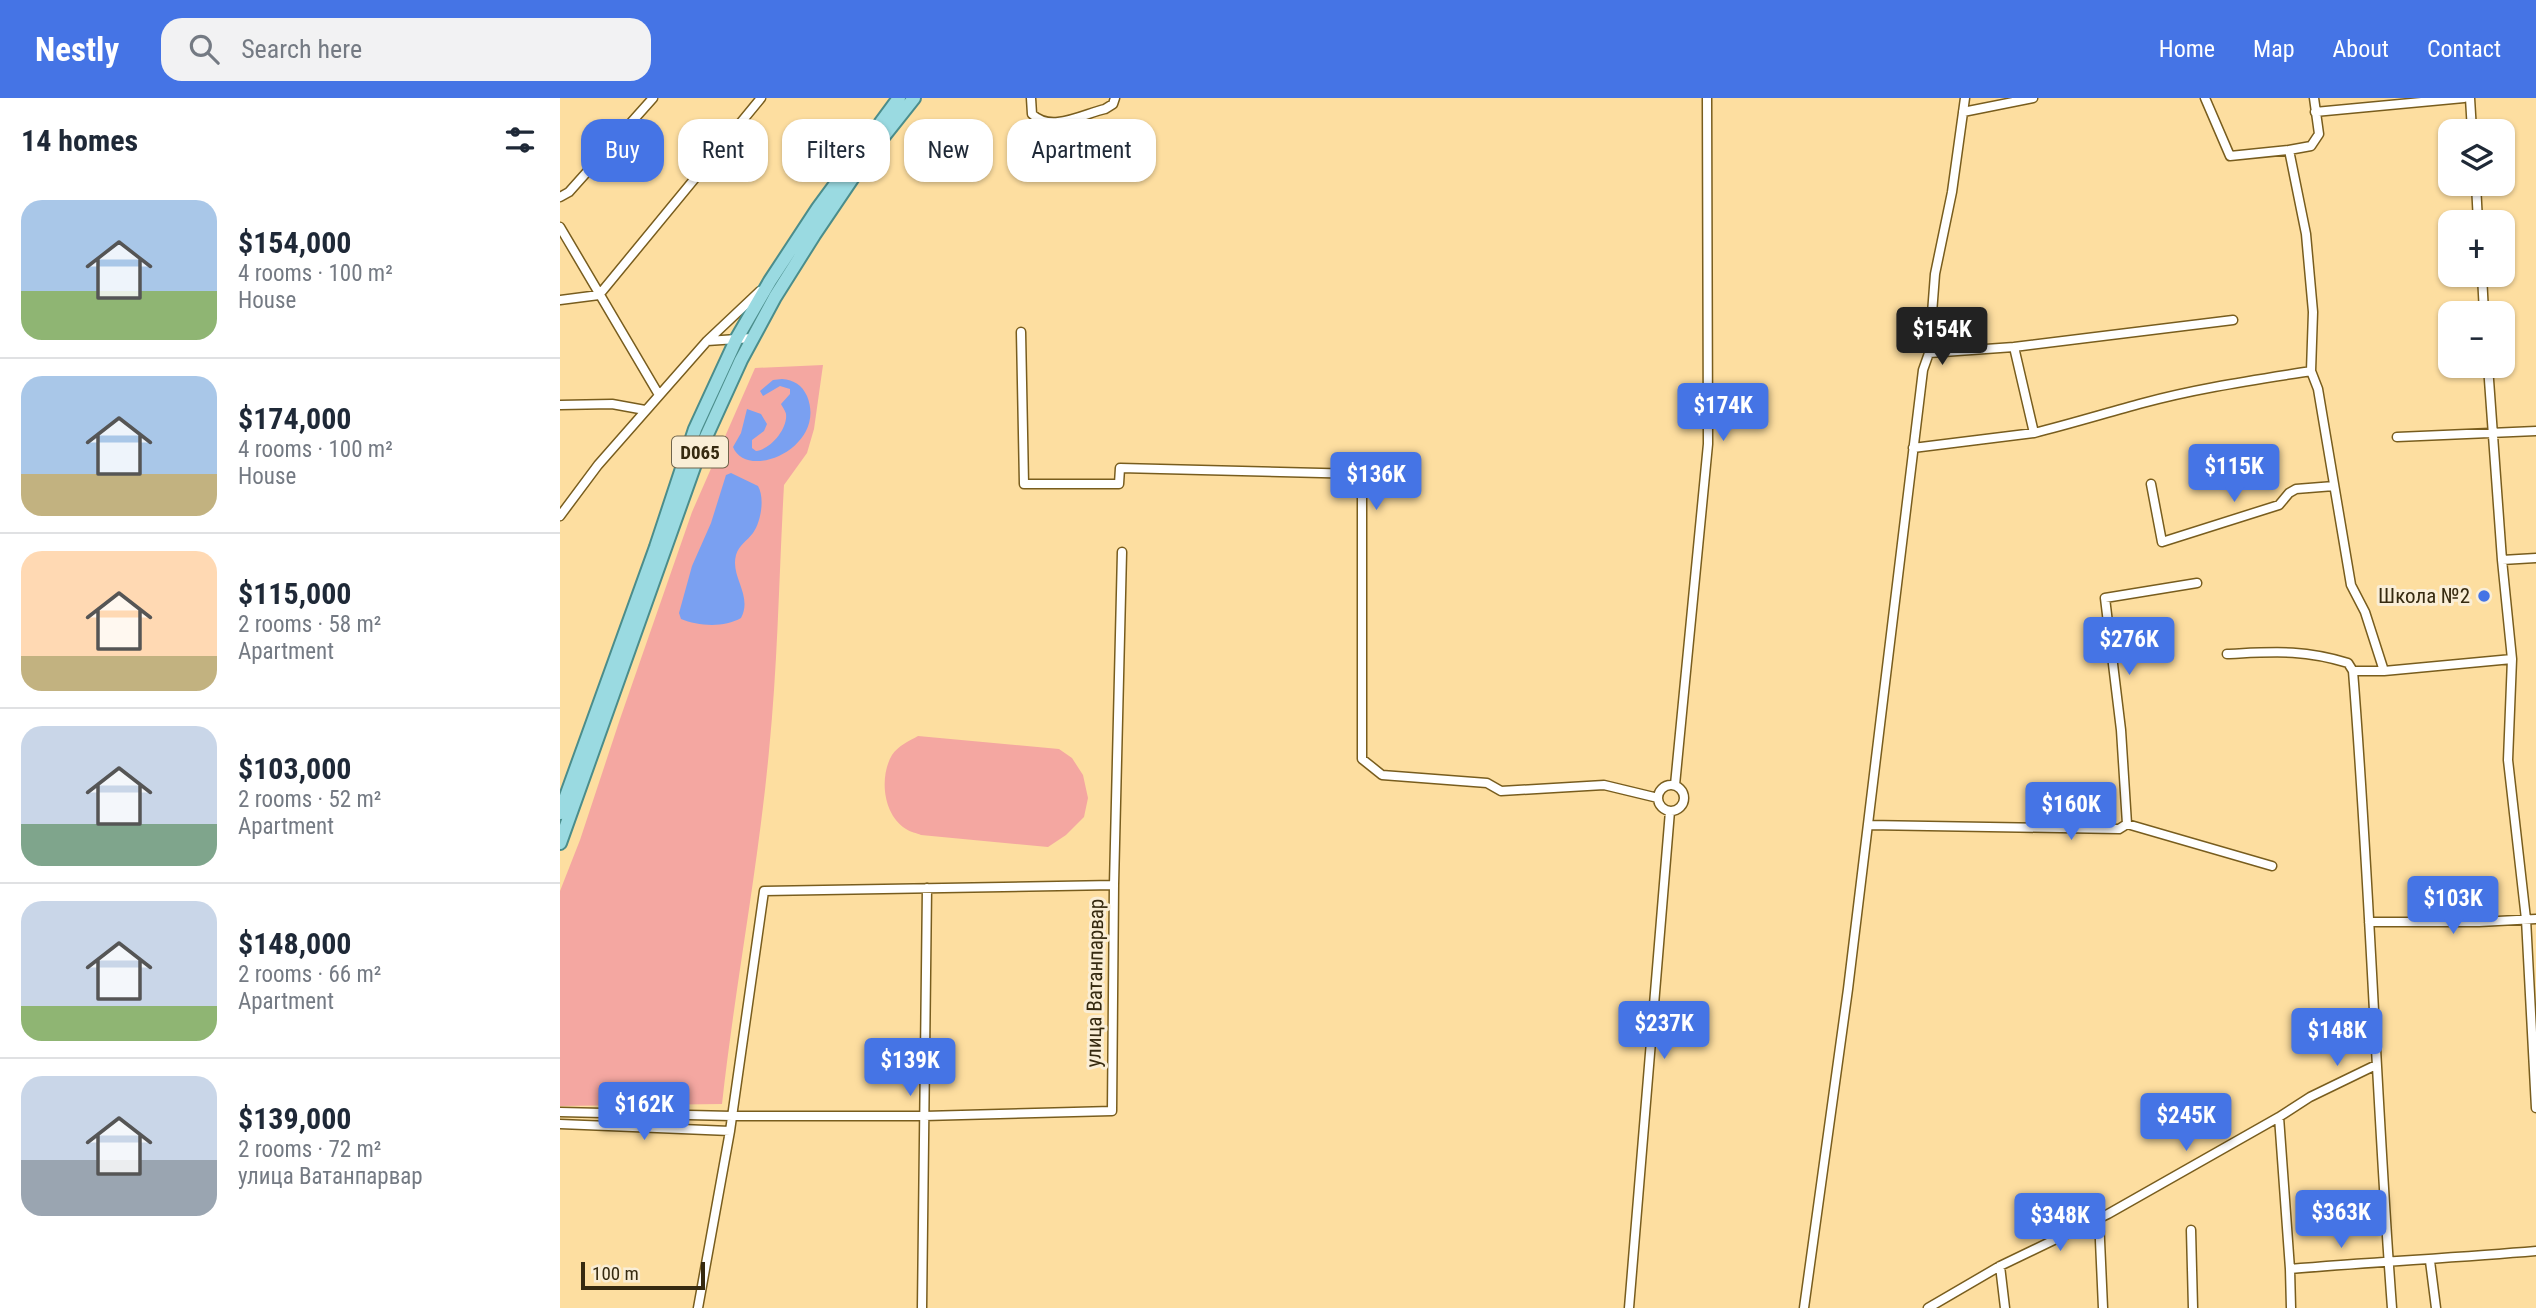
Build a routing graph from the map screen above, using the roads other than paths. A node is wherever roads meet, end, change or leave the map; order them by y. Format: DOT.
graph roads {
  1 [pos="653,98"];
  2 [pos="761,98"];
  3 [pos="899,98"];
  4 [pos="915,98"];
  5 [pos="1031,98"];
  6 [pos="1115,98"];
  7 [pos="1707,98"];
  8 [pos="1965,98"];
  9 [pos="2033,98"];
  10 [pos="2205,98"];
  11 [pos="2314,98"];
  12 [pos="2464,98"];
  13 [pos="2470,98"];
  14 [pos="1963,112"];
  15 [pos="2315,112"];
  16 [pos="2471,119"];
  17 [pos="2289,150"];
  18 [pos="560,197"];
  19 [pos="560,227"];
  20 [pos="770,281"];
  21 [pos="599,295"];
  22 [pos="560,300"];
  23 [pos="2233,320"];
  24 [pos="1021,332"];
  25 [pos="737,338"];
  26 [pos="752,338"];
  27 [pos="707,341"];
  28 [pos="2014,347"];
  29 [pos="1929,353"];
  30 [pos="2311,371"];
  31 [pos="2489,378"];
  32 [pos="659,395"];
  33 [pos="560,404"];
  34 [pos="645,410"];
  35 [pos="2536,431"];
  36 [pos="2034,433"];
  37 [pos="2492,435"];
  38 [pos="2397,437"];
  39 [pos="1913,448"];
  40 [pos="2151,484"];
  41 [pos="2334,486"];
  42 [pos="560,516"];
  43 [pos="1122,552"];
  44 [pos="2536,558"];
  45 [pos="2502,561"];
  46 [pos="2197,583"];
  47 [pos="2227,654"];
  48 [pos="2512,659"];
  49 [pos="2353,671"];
  50 [pos="2384,671"];
  51 [pos="1675,785"];
  52 [pos="1658,798"];
  53 [pos="1670,811"];
  54 [pos="560,813"];
  55 [pos="2127,824"];
  56 [pos="1868,825"];
  57 [pos="560,843"];
  58 [pos="2272,866"];
  59 [pos="1114,885"];
  60 [pos="927,888"];
  61 [pos="2526,919"];
  62 [pos="2536,919"];
  63 [pos="2369,922"];
  64 [pos="2376,1065"];
  65 [pos="2536,1108"];
  66 [pos="560,1112"];
  67 [pos="732,1116"];
  68 [pos="924,1116"];
  69 [pos="2279,1117"];
  70 [pos="560,1124"];
  71 [pos="730,1131"];
  72 [pos="2099,1218"];
  73 [pos="2191,1230"];
  74 [pos="2536,1251"];
  75 [pos="2389,1261"];
  76 [pos="2430,1261"];
  77 [pos="2000,1266"];
  78 [pos="2290,1269"];
  79 [pos="698,1308"];
  80 [pos="922,1308"];
  81 [pos="1629,1308"];
  82 [pos="1804,1308"];
  83 [pos="1928,1308"];
  84 [pos="2005,1308"];
  85 [pos="2103,1308"];
  86 [pos="2193,1308"];
  87 [pos="2291,1308"];
  88 [pos="2392,1308"];
  89 [pos="2437,1308"];
  1 -- 18 [label="street"];
  2 -- 21 [label="street"];
  3 -- 20 [label="main road, D065"];
  4 -- 26 [label="main road, D065"];
  5 -- 6 [label="street"];
  7 -- 51 [label="street"];
  8 -- 14 [label="street"];
  9 -- 14 [label="street"];
  10 -- 17 [label="street"];
  11 -- 15 [label="street"];
  12 -- 15 [label="street"];
  13 -- 16 [label="street"];
  14 -- 29 [label="street"];
  15 -- 17 [label="street"];
  17 -- 30 [label="street"];
  19 -- 21 [label="street"];
  20 -- 25 [label="main road, D065"];
  20 -- 27 [label="street"];
  21 -- 22 [label="street"];
  21 -- 32 [label="street"];
  23 -- 28 [label="street"];
  24 -- 52 [label="street"];
  25 -- 26 [label="street"];
  25 -- 27 [label="street"];
  25 -- 54 [label="main road, D065"];
  26 -- 57 [label="main road, D065"];
  27 -- 32 [label="street"];
  28 -- 29 [label="street"];
  28 -- 36 [label="street"];
  29 -- 39 [label="street"];
  30 -- 36 [label="street"];
  30 -- 41 [label="street"];
  31 -- 37 [label="street"];
  32 -- 34 [label="street"];
  33 -- 34 [label="street"];
  34 -- 42 [label="street"];
  35 -- 37 [label="street"];
  36 -- 39 [label="street"];
  37 -- 38 [label="street"];
  37 -- 45 [label="street"];
  39 -- 56 [label="street"];
  40 -- 41 [label="street"];
  41 -- 50 [label="street"];
  43 -- 59 [label="street"];
  44 -- 45 [label="street"];
  45 -- 48 [label="street"];
  46 -- 55 [label="street"];
  47 -- 49 [label="street"];
  48 -- 50 [label="street"];
  48 -- 61 [label="street"];
  49 -- 50 [label="street"];
  49 -- 63 [label="street"];
  51 -- 52 [label="street"];
  51 -- 53 [label="street"];
  52 -- 53 [label="street"];
  53 -- 81 [label="street"];
  55 -- 56 [label="street"];
  55 -- 58 [label="street"];
  56 -- 82 [label="street"];
  59 -- 60 [label="street, улица Ватанпарвар"];
  59 -- 68 [label="street, улица Ватанпарвар"];
  60 -- 67 [label="street, улица Ватанпарвар"];
  60 -- 68 [label="street"];
  61 -- 62 [label="street"];
  61 -- 63 [label="street"];
  61 -- 65 [label="street"];
  63 -- 64 [label="street"];
  64 -- 69 [label="street"];
  64 -- 75 [label="street"];
  66 -- 67 [label="street"];
  67 -- 68 [label="street, улица Ватанпарвар"];
  67 -- 71 [label="street, улица Ватанпарвар"];
  68 -- 80 [label="street"];
  69 -- 72 [label="street"];
  69 -- 78 [label="street"];
  70 -- 71 [label="street"];
  71 -- 79 [label="street, улица Ватанпарвар"];
  72 -- 77 [label="street"];
  72 -- 85 [label="street"];
  73 -- 86 [label="street"];
  74 -- 76 [label="street"];
  75 -- 76 [label="street"];
  75 -- 78 [label="street"];
  75 -- 88 [label="street"];
  76 -- 89 [label="street"];
  77 -- 83 [label="street"];
  77 -- 84 [label="street"];
  78 -- 87 [label="street"];
}
